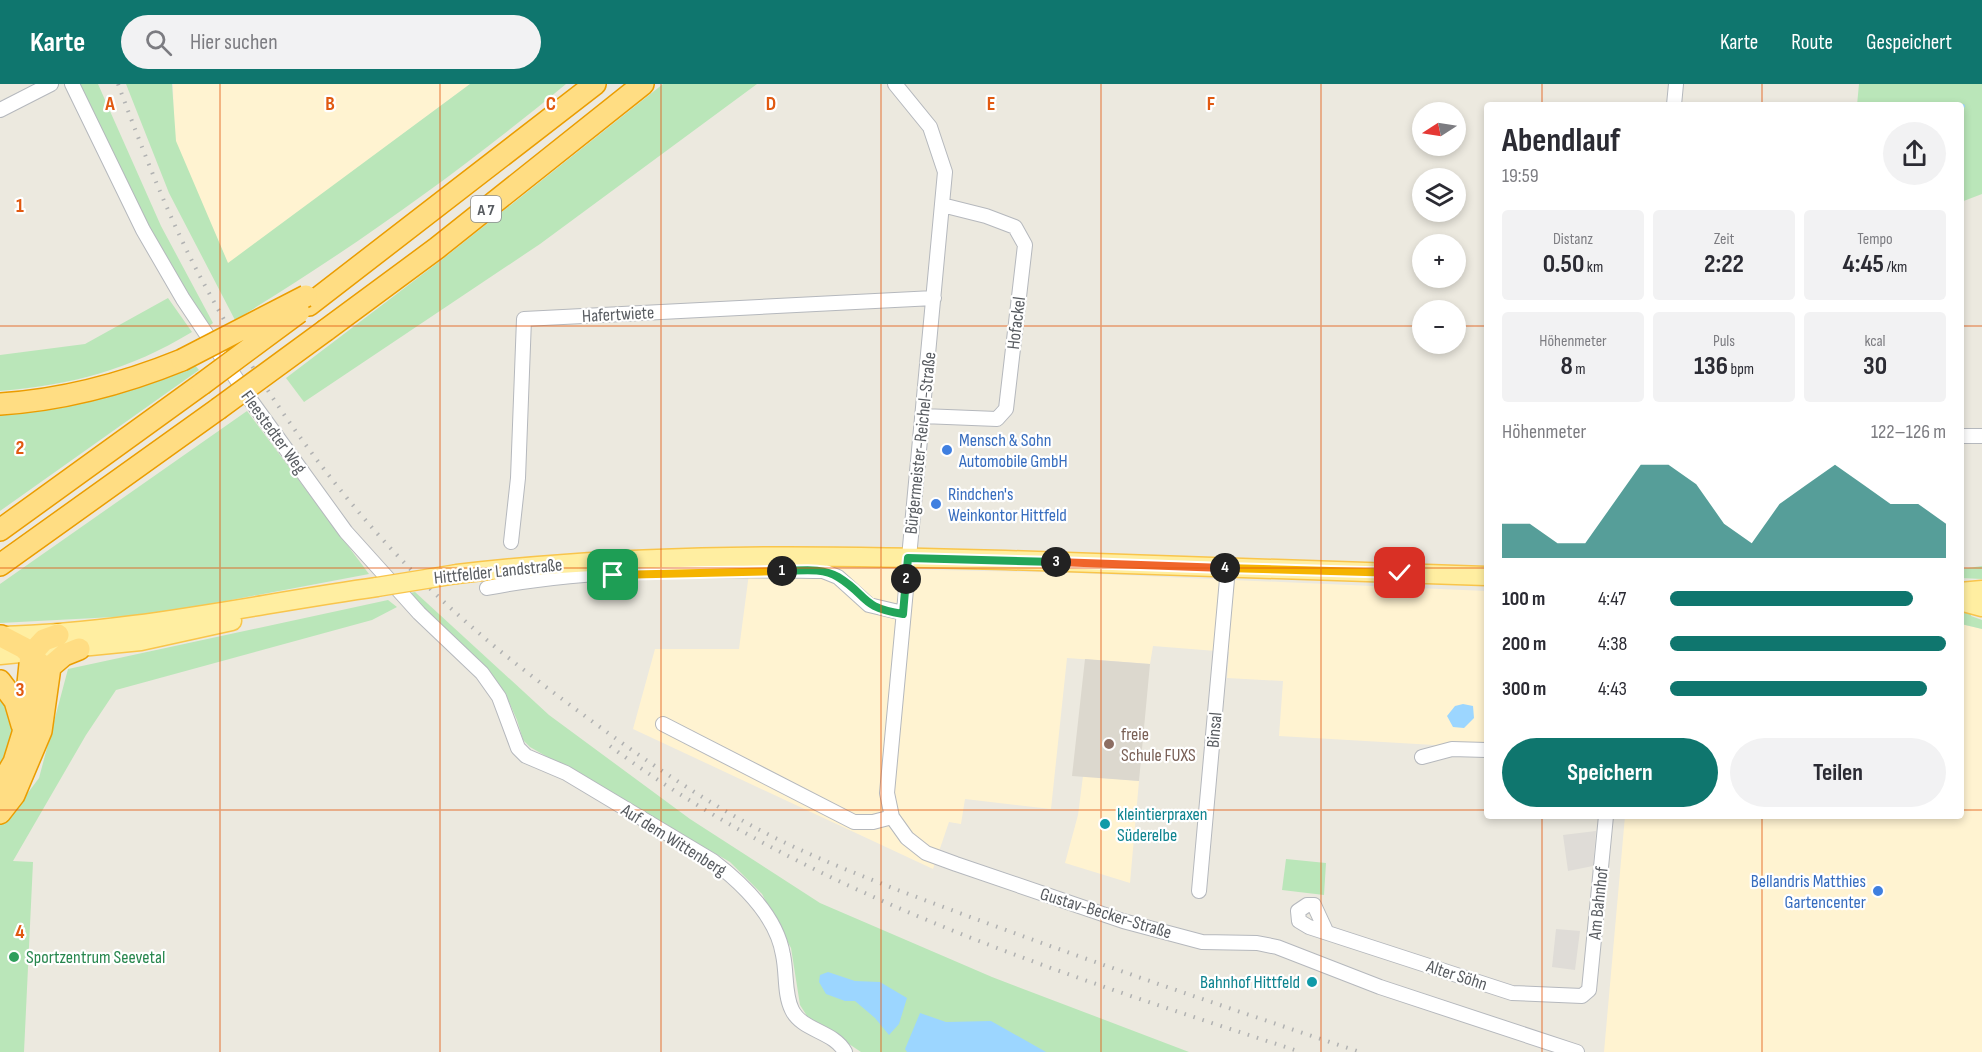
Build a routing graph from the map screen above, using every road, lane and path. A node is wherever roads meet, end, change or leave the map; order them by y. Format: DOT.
graph roads {
  1 [pos="51,84"];
  2 [pos="72,84"];
  3 [pos="595,84"];
  4 [pos="643,84"];
  5 [pos="895,84"];
  6 [pos="1676,84"];
  7 [pos="1674,102"];
  8 [pos="0,110"];
  9 [pos="942,205"];
  10 [pos="934,298"];
  11 [pos="308,300"];
  12 [pos="0,404"];
  13 [pos="922,416"];
  14 [pos="1964,436"];
  15 [pos="1982,436"];
  16 [pos="0,530"];
  17 [pos="512,542"];
  18 [pos="908,558"];
  19 [pos="0,566"];
  20 [pos="1228,568"];
  21 [pos="1484,576"];
  22 [pos="487,588"];
  23 [pos="1982,590"];
  24 [pos="338,592"];
  25 [pos="1964,592"];
  26 [pos="1964,603"];
  27 [pos="1982,607"];
  28 [pos="903,614"];
  29 [pos="58,635"];
  30 [pos="0,643"];
  31 [pos="80,649"];
  32 [pos="31,654"];
  33 [pos="47,678"];
  34 [pos="0,681"];
  35 [pos="663,724"];
  36 [pos="23,733"];
  37 [pos="518,748"];
  38 [pos="1484,750"];
  39 [pos="1422,757"];
  40 [pos="0,786"];
  41 [pos="0,813"];
  42 [pos="892,817"];
  43 [pos="1606,819"];
  44 [pos="1199,891"];
  45 [pos="1326,931"];
  46 [pos="1589,990"];
  47 [pos="845,1052"];
  48 [pos="1577,1052"];
  1 -- 8 [label="street"];
  2 -- 37 [label="street, Fleestedter Weg"];
  3 -- 11 [label="highway, A 7"];
  4 -- 19 [label="highway, A 7, bridge"];
  5 -- 9 [label="street, Bürgermeister-Reichel-Straße"];
  6 -- 7 [label="street"];
  9 -- 10 [label="street, Bürgermeister-Reichel-Straße"];
  9 -- 13 [label="street, Hofackel"];
  10 -- 13 [label="street, Bürgermeister-Reichel-Straße"];
  10 -- 17 [label="street, Hafertwiete"];
  11 -- 12 [label="highway, bridge"];
  11 -- 16 [label="highway, A 7, bridge"];
  13 -- 18 [label="street, Bürgermeister-Reichel-Straße"];
  14 -- 15 [label="street"];
  18 -- 20 [label="main road, Hittfelder Landstraße"];
  18 -- 24 [label="main road, Hittfelder Landstraße, bridge"];
  18 -- 28 [label="street, Bürgermeister-Reichel-Straße"];
  20 -- 21 [label="main road, Hittfelder Landstraße"];
  20 -- 44 [label="street, Binsal"];
  22 -- 28 [label="street, Hittfelder Landstraße"];
  23 -- 25 [label="main road"];
  24 -- 29 [label="main road, Hittfelder Landstraße"];
  24 -- 31 [label="main road, Hittfelder Landstraße"];
  26 -- 27 [label="main road"];
  28 -- 42 [label="street, Bürgermeister-Reichel-Straße"];
  29 -- 30 [label="main road, Hittfelder Landstraße"];
  29 -- 32 [label="highway"];
  30 -- 32 [label="highway"];
  31 -- 32 [label="main road, Hittfelder Landstraße"];
  31 -- 33 [label="highway"];
  32 -- 33 [label="highway"];
  32 -- 36 [label="highway"];
  33 -- 41 [label="highway"];
  34 -- 36 [label="highway"];
  35 -- 42 [label="street"];
  36 -- 40 [label="highway"];
  37 -- 47 [label="street, Auf dem Wittenberg"];
  38 -- 39 [label="street"];
  42 -- 48 [label="street, Gustav-Becker-Straße"];
  43 -- 46 [label="street, Am Bahnhof"];
  45 -- 46 [label="street, Alter Söhn"];
}
